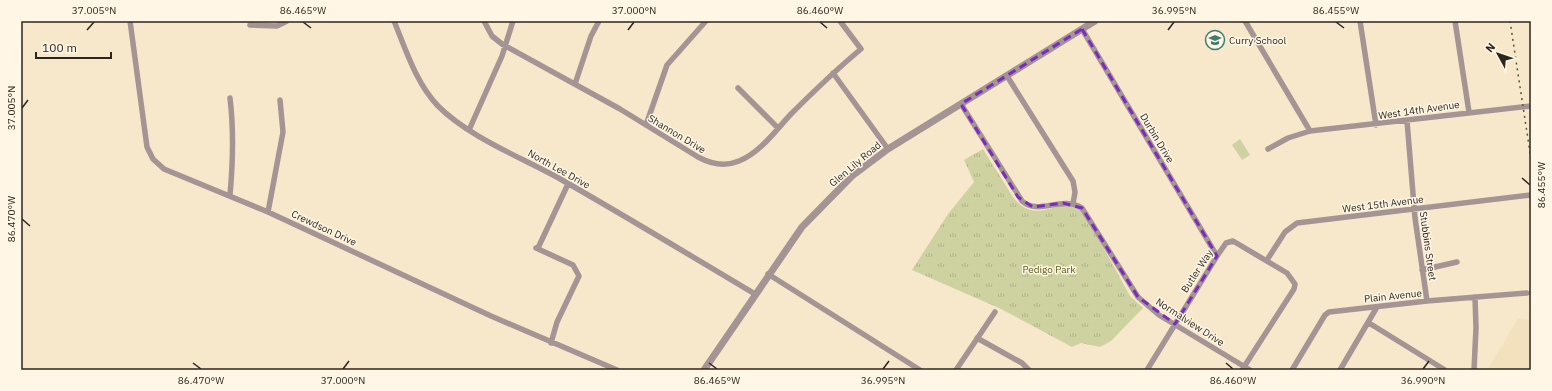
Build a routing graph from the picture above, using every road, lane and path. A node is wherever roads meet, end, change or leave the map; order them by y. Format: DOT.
graph roads {
  1 [pos="130,21"];
  2 [pos="287,21"];
  3 [pos="394,21"];
  4 [pos="484,21"];
  5 [pos="513,21"];
  6 [pos="599,21"];
  7 [pos="706,21"];
  8 [pos="840,21"];
  9 [pos="1095,21"];
  10 [pos="1245,21"];
  11 [pos="1360,21"];
  12 [pos="1455,21"];
  13 [pos="250,25"];
  14 [pos="1082,29"];
  15 [pos="505,46"];
  16 [pos="833,73"];
  17 [pos="1007,76"];
  18 [pos="575,84"];
  19 [pos="738,88"];
  20 [pos="230,98"];
  21 [pos="280,100"];
  22 [pos="961,104"];
  23 [pos="1531,106"];
  24 [pos="1469,112"];
  25 [pos="1407,121"];
  26 [pos="646,125"];
  27 [pos="1376,125"];
  28 [pos="778,128"];
  29 [pos="469,130"];
  30 [pos="1310,131"];
  31 [pos="888,149"];
  32 [pos="1268,149"];
  33 [pos="568,184"];
  34 [pos="230,195"];
  35 [pos="1531,195"];
  36 [pos="1073,204"];
  37 [pos="1414,209"];
  38 [pos="268,212"];
  39 [pos="1217,256"];
  40 [pos="1267,260"];
  41 [pos="1458,262"];
  42 [pos="1422,270"];
  43 [pos="768,274"];
  44 [pos="1527,293"];
  45 [pos="755,294"];
  46 [pos="1475,298"];
  47 [pos="1427,301"];
  48 [pos="1377,307"];
  49 [pos="995,312"];
  50 [pos="1369,323"];
  51 [pos="1175,324"];
  52 [pos="977,338"];
  53 [pos="551,342"];
  54 [pos="1243,368"];
  55 [pos="1443,369"];
  56 [pos="617,370"];
  57 [pos="704,370"];
  58 [pos="920,370"];
  59 [pos="956,370"];
  60 [pos="1029,370"];
  61 [pos="1147,370"];
  62 [pos="1250,370"];
  63 [pos="1292,370"];
  64 [pos="1340,370"];
  65 [pos="1474,370"];
  1 -- 34 [label="street, Crewdson Drive"];
  2 -- 13 [label="street"];
  3 -- 29 [label="street, North Lee Drive"];
  4 -- 15 [label="street, Shannon Drive"];
  5 -- 15 [label="street"];
  6 -- 18 [label="street"];
  7 -- 26 [label="street"];
  8 -- 16 [label="street, Shannon Drive"];
  9 -- 14 [label="street, Glen Lily Road"];
  10 -- 30 [label="street"];
  11 -- 27 [label="street"];
  12 -- 24 [label="street"];
  14 -- 17 [label="street, Glen Lily Road"];
  14 -- 39 [label="street, Durbin Drive"];
  15 -- 18 [label="street, Shannon Drive"];
  15 -- 29 [label="street"];
  16 -- 28 [label="street, Shannon Drive"];
  16 -- 31 [label="street"];
  17 -- 22 [label="street, Glen Lily Road"];
  17 -- 36 [label="street"];
  18 -- 26 [label="street, Shannon Drive"];
  19 -- 28 [label="street"];
  20 -- 34 [label="street"];
  21 -- 38 [label="street"];
  22 -- 31 [label="street, Glen Lily Road"];
  22 -- 36 [label="street"];
  23 -- 24 [label="street, West 14th Avenue"];
  24 -- 25 [label="street, West 14th Avenue"];
  25 -- 27 [label="street, West 14th Avenue"];
  25 -- 37 [label="street, Stubbins Street"];
  26 -- 28 [label="street, Shannon Drive"];
  27 -- 30 [label="street, West 14th Avenue"];
  29 -- 33 [label="street, North Lee Drive"];
  30 -- 32 [label="street, West 14th Avenue"];
  31 -- 43 [label="street, Glen Lily Road"];
  33 -- 45 [label="street, North Lee Drive"];
  33 -- 53 [label="street"];
  34 -- 38 [label="street, Crewdson Drive"];
  35 -- 37 [label="street, West 15th Avenue"];
  36 -- 51 [label="street, Normalview Drive"];
  37 -- 40 [label="street, West 15th Avenue"];
  37 -- 42 [label="street, Stubbins Street"];
  38 -- 53 [label="street, Crewdson Drive"];
  39 -- 40 [label="street, Butler Way"];
  39 -- 51 [label="street, Butler Way"];
  40 -- 54 [label="street, Butler Way"];
  41 -- 42 [label="street"];
  42 -- 47 [label="street, Stubbins Street"];
  43 -- 45 [label="street, Glen Lily Road"];
  43 -- 58 [label="street"];
  44 -- 46 [label="street, Plain Avenue"];
  45 -- 57 [label="street, Glen Lily Road"];
  46 -- 47 [label="street, Plain Avenue"];
  46 -- 65 [label="street"];
  47 -- 48 [label="street, Plain Avenue"];
  48 -- 50 [label="street"];
  48 -- 63 [label="street, Plain Avenue"];
  49 -- 52 [label="street"];
  50 -- 55 [label="street"];
  50 -- 64 [label="street"];
  51 -- 54 [label="street, Normalview Drive"];
  51 -- 61 [label="street, Butler Way"];
  52 -- 59 [label="street"];
  52 -- 60 [label="street"];
  53 -- 56 [label="street, Crewdson Drive"];
  54 -- 62 [label="street, Normalview Drive"];
}
